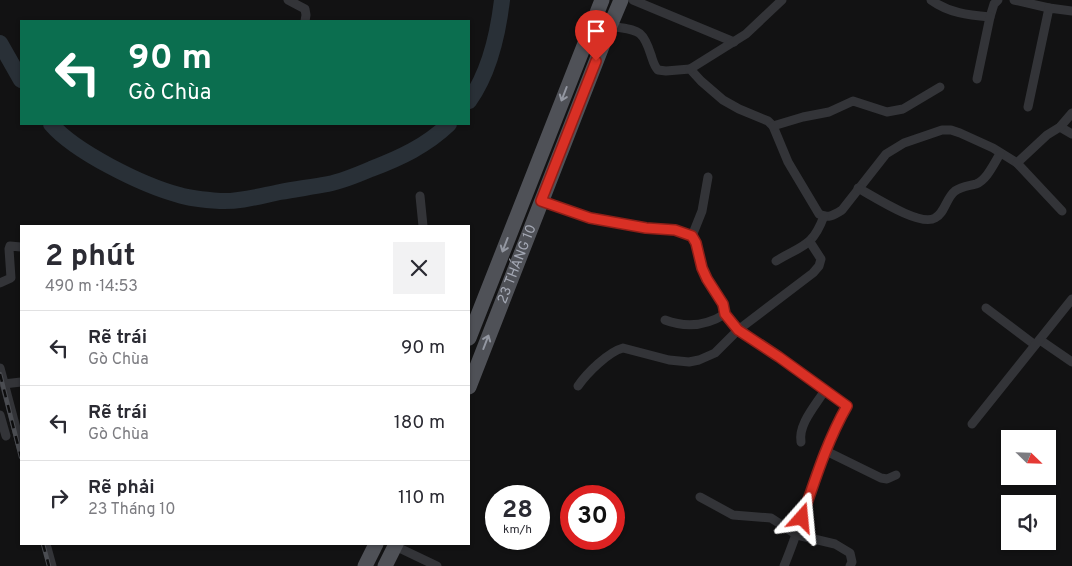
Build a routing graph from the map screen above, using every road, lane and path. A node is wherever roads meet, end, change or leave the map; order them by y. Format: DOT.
graph roads {
  1 [pos="288,0"];
  2 [pos="602,0"];
  3 [pos="621,0"];
  4 [pos="634,0"];
  5 [pos="782,0"];
  6 [pos="931,0"];
  7 [pos="998,0"];
  8 [pos="1014,0"];
  9 [pos="1049,8"];
  10 [pos="1072,10"];
  11 [pos="990,17"];
  12 [pos="305,20"];
  13 [pos="610,26"];
  14 [pos="734,42"];
  15 [pos="690,69"];
  16 [pos="977,79"];
  17 [pos="940,87"];
  18 [pos="1028,108"];
  19 [pos="1072,113"];
  20 [pos="774,126"];
  21 [pos="1060,127"];
  22 [pos="1072,134"];
  23 [pos="1000,154"];
  24 [pos="1017,163"];
  25 [pos="708,177"];
  26 [pos="858,188"];
  27 [pos="420,196"];
  28 [pos="541,201"];
  29 [pos="1062,211"];
  30 [pos="824,216"];
  31 [pos="423,225"];
  32 [pos="692,236"];
  33 [pos="810,242"];
  34 [pos="20,247"];
  35 [pos="776,260"];
  36 [pos="0,283"];
  37 [pos="1072,299"];
  38 [pos="986,308"];
  39 [pos="725,314"];
  40 [pos="666,320"];
  41 [pos="738,330"];
  42 [pos="470,335"];
  43 [pos="1038,342"];
  44 [pos="1072,362"];
  45 [pos="0,368"];
  46 [pos="20,382"];
  47 [pos="4,384"];
  48 [pos="470,384"];
  49 [pos="578,386"];
  50 [pos="825,390"];
  51 [pos="0,415"];
  52 [pos="972,424"];
  53 [pos="6,436"];
  54 [pos="801,442"];
  55 [pos="20,443"];
  56 [pos="826,451"];
  57 [pos="896,475"];
  58 [pos="700,497"];
  59 [pos="797,535"];
  60 [pos="46,545"];
  61 [pos="376,545"];
  62 [pos="394,545"];
  63 [pos="396,545"];
  64 [pos="52,566"];
  65 [pos="365,566"];
  66 [pos="385,566"];
  67 [pos="437,566"];
  68 [pos="784,566"];
  69 [pos="850,566"];
  1 -- 12 [label="street"];
  2 -- 42 [label="main road, 23 THÁNG 10, one-way"];
  3 -- 13 [label="main road, 23 THÁNG 10"];
  4 -- 14 [label="street"];
  5 -- 14 [label="street"];
  6 -- 11 [label="street"];
  7 -- 11 [label="street"];
  8 -- 9 [label="street"];
  9 -- 10 [label="street"];
  9 -- 18 [label="street"];
  11 -- 16 [label="street"];
  13 -- 15 [label="street"];
  13 -- 28 [label="main road, 23 THÁNG 10"];
  14 -- 15 [label="street"];
  15 -- 20 [label="street"];
  17 -- 20 [label="street"];
  19 -- 21 [label="street"];
  20 -- 30 [label="street"];
  21 -- 22 [label="street"];
  21 -- 24 [label="street"];
  23 -- 24 [label="street"];
  23 -- 26 [label="street"];
  23 -- 26 [label="street"];
  24 -- 29 [label="street"];
  25 -- 32 [label="street"];
  26 -- 30 [label="street"];
  27 -- 31 [label="street"];
  28 -- 32 [label="street"];
  48 -- 28 [label="main road, 23 THÁNG 10, one-way"];
  30 -- 33 [label="street"];
  32 -- 39 [label="street"];
  33 -- 35 [label="street"];
  33 -- 41 [label="street"];
  34 -- 36 [label="street"];
  37 -- 43 [label="street"];
  38 -- 43 [label="street"];
  39 -- 40 [label="street"];
  39 -- 41 [label="street"];
  41 -- 49 [label="street"];
  41 -- 50 [label="street"];
  43 -- 44 [label="street"];
  43 -- 52 [label="street"];
  45 -- 47 [label="street"];
  46 -- 47 [label="street"];
  47 -- 55 [label="street"];
  50 -- 54 [label="street"];
  50 -- 56 [label="street"];
  51 -- 53 [label="street"];
  56 -- 57 [label="street"];
  56 -- 59 [label="street"];
  58 -- 59 [label="street"];
  59 -- 68 [label="street"];
  59 -- 69 [label="street"];
  60 -- 64 [label="street"];
  61 -- 65 [label="main road"];
  62 -- 66 [label="main road"];
  63 -- 67 [label="street"];
}
